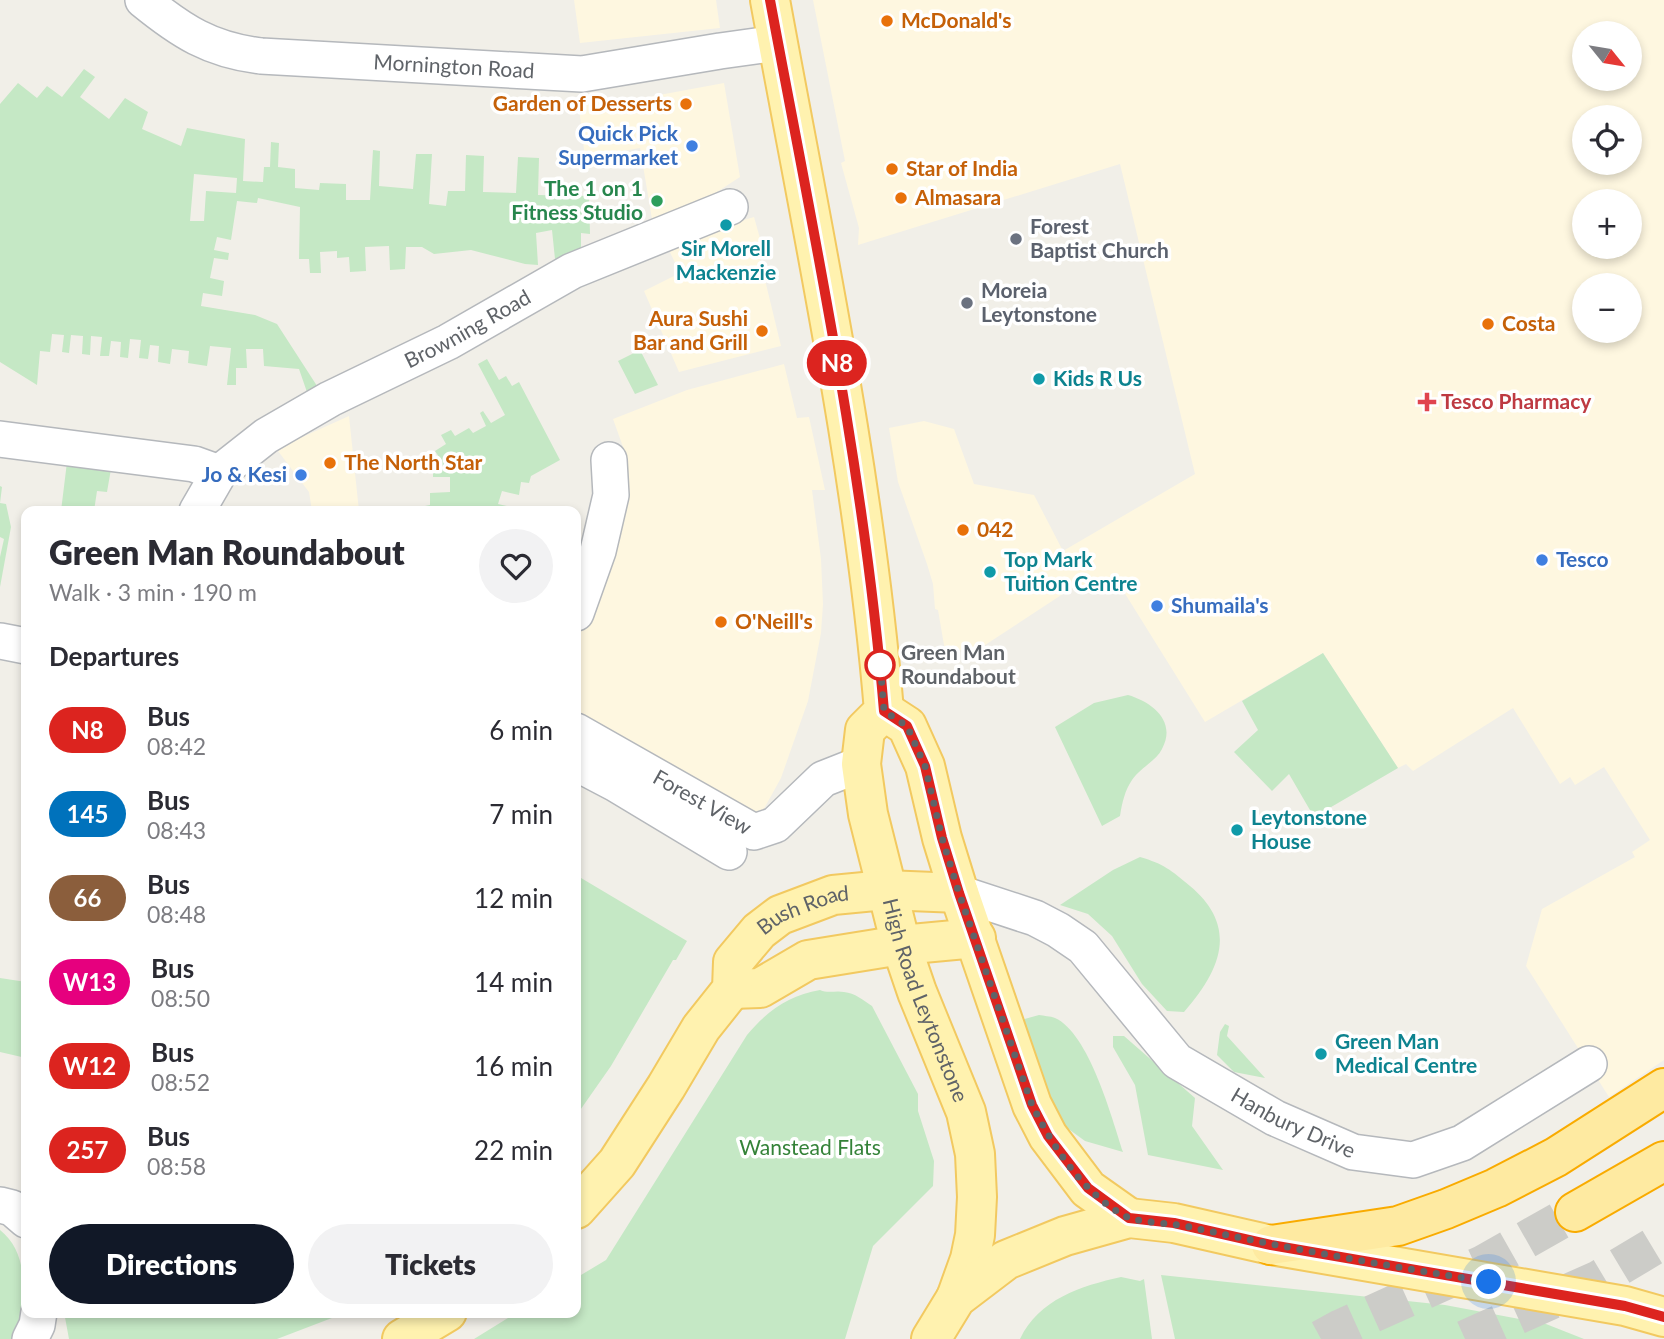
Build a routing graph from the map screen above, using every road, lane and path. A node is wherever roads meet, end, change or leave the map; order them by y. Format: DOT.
graph roads {
  1 [pos="143,0"];
  2 [pos="770,0"];
  3 [pos="778,43"];
  4 [pos="730,207"];
  5 [pos="0,439"];
  6 [pos="609,460"];
  7 [pos="219,473"];
  8 [pos="200,506"];
  9 [pos="581,599"];
  10 [pos="0,641"];
  11 [pos="21,645"];
  12 [pos="884,711"];
  13 [pos="581,734"];
  14 [pos="861,764"];
  15 [pos="581,766"];
  16 [pos="729,852"];
  17 [pos="886,890"];
  18 [pos="959,893"];
  19 [pos="1041,922"];
  20 [pos="976,938"];
  21 [pos="901,946"];
  22 [pos="732,989"];
  23 [pos="1589,1064"];
  24 [pos="1664,1088"];
  25 [pos="1664,1161"];
  26 [pos="581,1203"];
  27 [pos="0,1205"];
  28 [pos="1575,1212"];
  29 [pos="21,1216"];
  30 [pos="1129,1218"];
  31 [pos="1271,1245"];
  32 [pos="956,1298"];
  33 [pos="1664,1317"];
  34 [pos="438,1318"];
  35 [pos="402,1339"];
  36 [pos="930,1339"];
  1 -- 3 [label="street, Mornington Road"];
  2 -- 3 [label="main road"];
  3 -- 12 [label="main road"];
  4 -- 7 [label="street, Browning Road"];
  5 -- 7 [label="street"];
  6 -- 9 [label="street"];
  7 -- 8 [label="street, Browning Road"];
  10 -- 11 [label="street"];
  12 -- 14 [label="main road, High Road Leytonstone"];
  12 -- 18 [label="main road"];
  13 -- 14 [label="street, Forest View"];
  14 -- 17 [label="main road, High Road Leytonstone"];
  15 -- 16 [label="street"];
  17 -- 18 [label="main road, Bush Road"];
  17 -- 21 [label="main road, High Road Leytonstone"];
  17 -- 22 [label="main road, Bush Road"];
  18 -- 19 [label="street, Hanbury Drive"];
  18 -- 20 [label="main road"];
  19 -- 20 [label="street"];
  19 -- 23 [label="street, Hanbury Drive"];
  20 -- 21 [label="main road, Bush Road"];
  20 -- 30 [label="main road"];
  21 -- 22 [label="main road, Bush Road"];
  21 -- 32 [label="main road, High Road Leytonstone"];
  22 -- 26 [label="main road, Bush Road"];
  24 -- 31 [label="highway"];
  25 -- 28 [label="highway"];
  27 -- 29 [label="street"];
  30 -- 31 [label="main road"];
  30 -- 32 [label="main road"];
  31 -- 33 [label="main road"];
  32 -- 36 [label="main road"];
  34 -- 35 [label="main road"];
}
